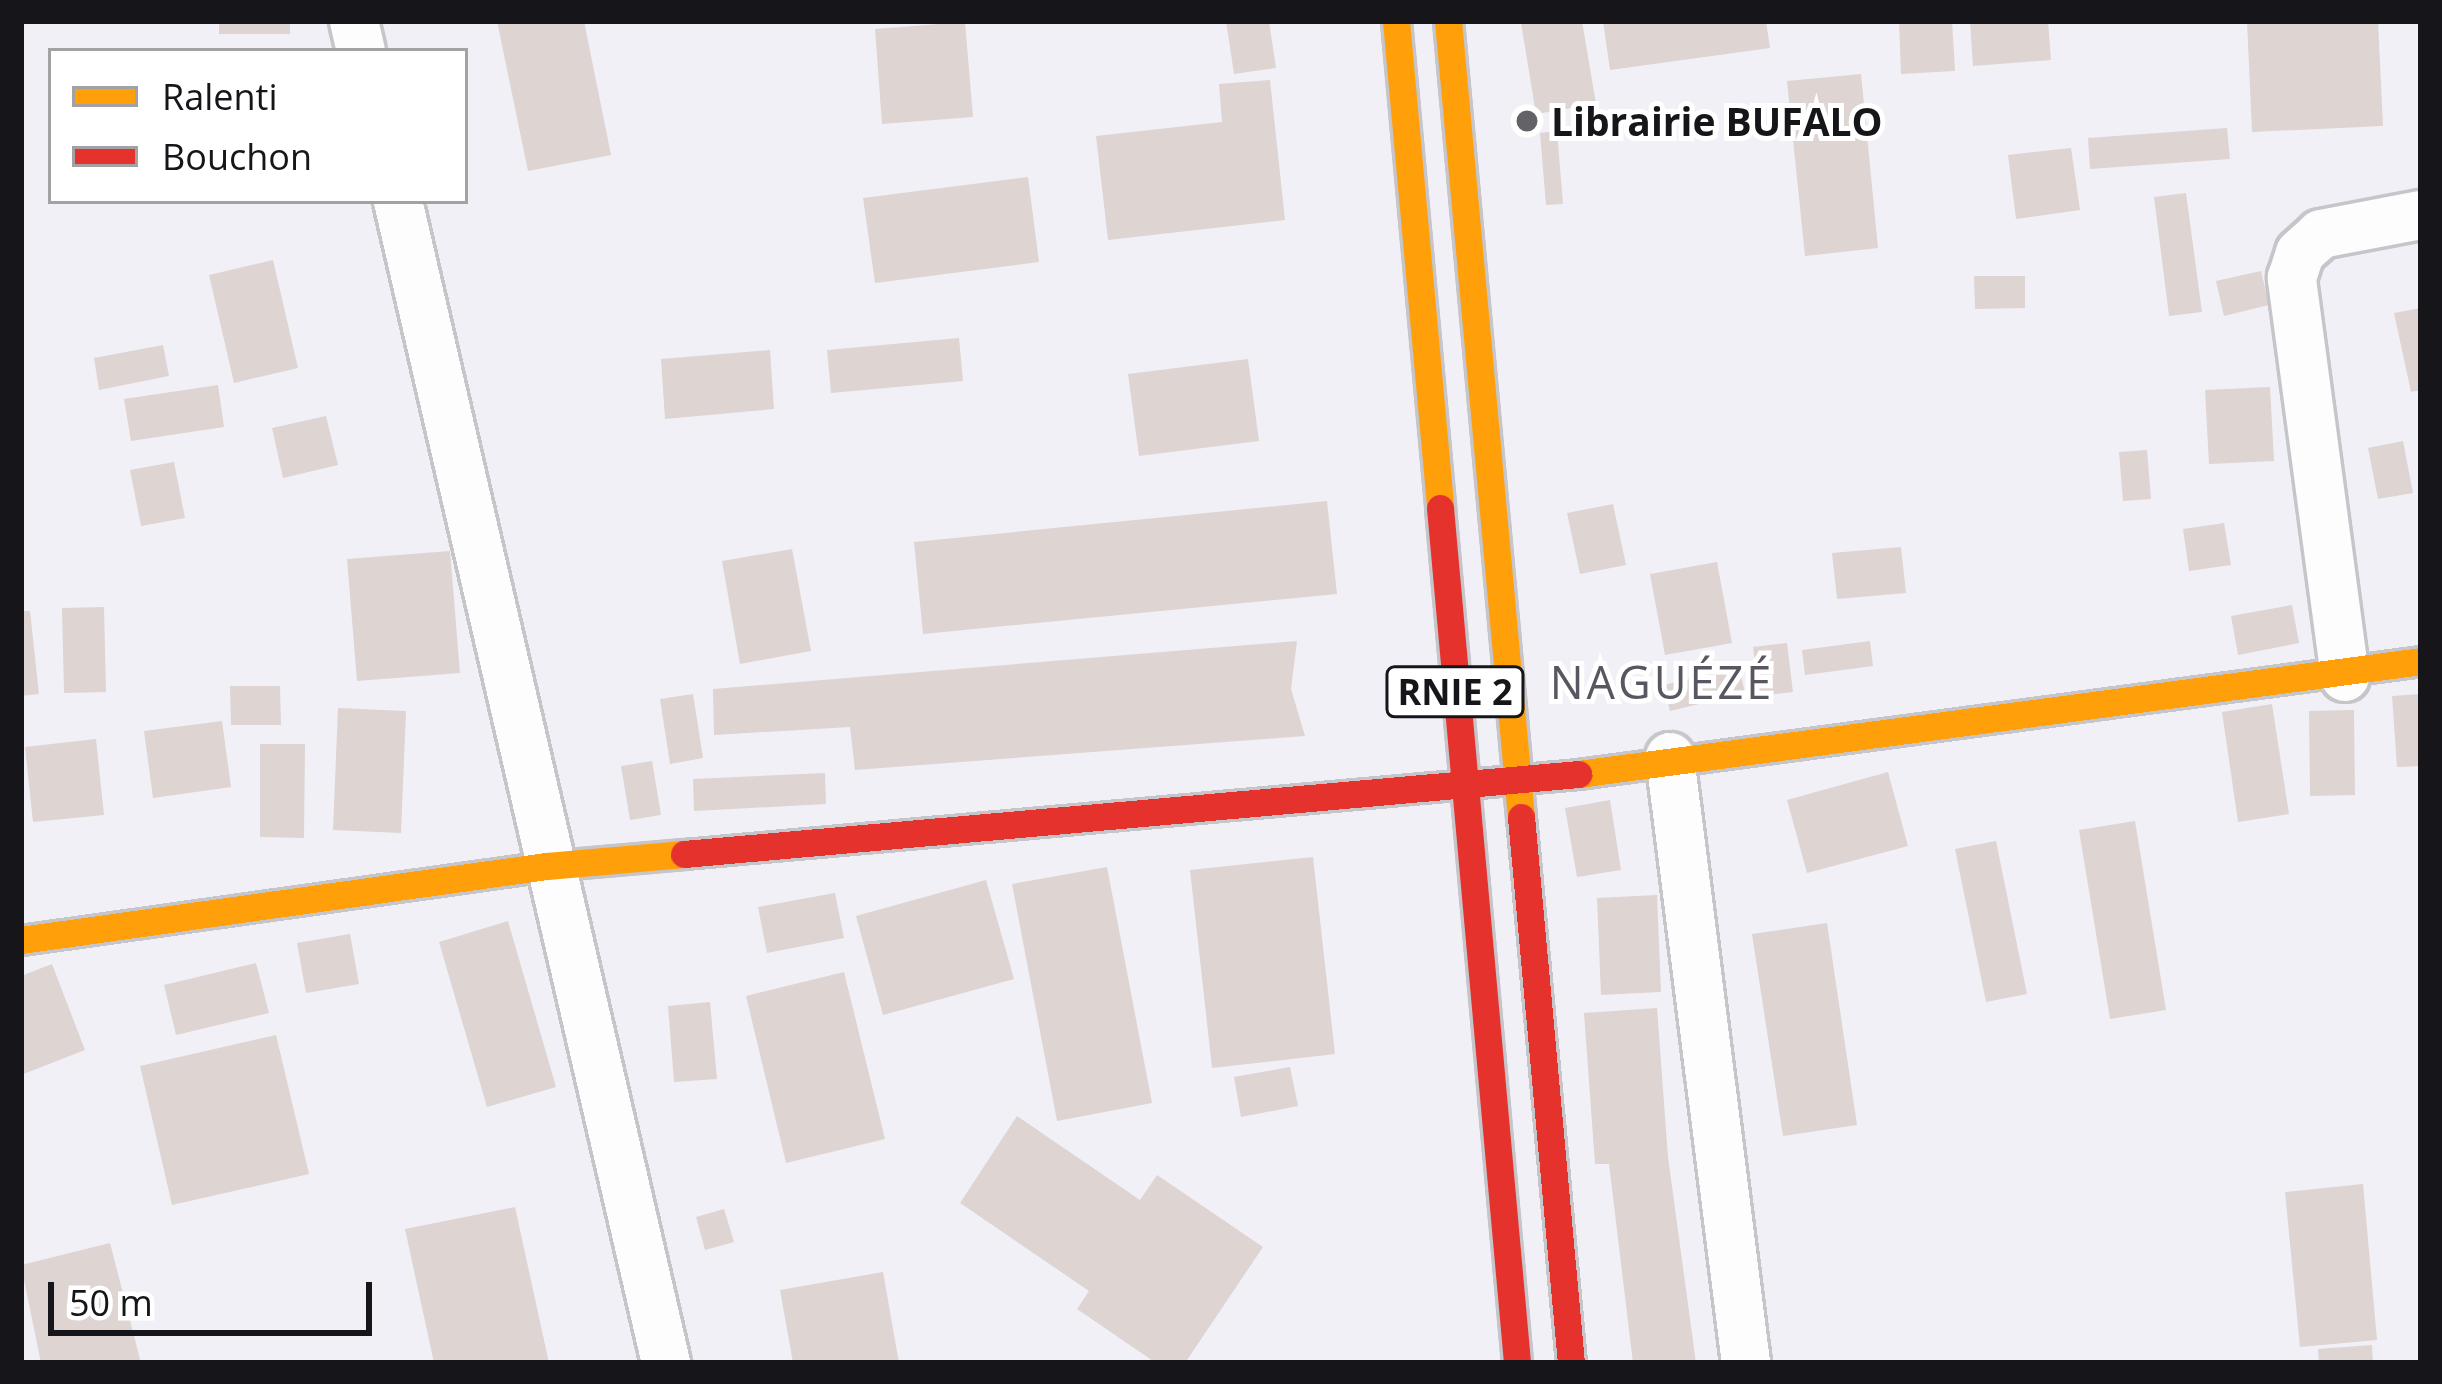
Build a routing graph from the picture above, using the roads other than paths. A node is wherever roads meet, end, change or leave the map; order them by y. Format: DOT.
graph roads {
  1 [pos="1396,21"];
  2 [pos="1448,21"];
  3 [pos="399,204"];
  4 [pos="2421,215"];
  5 [pos="2421,661"];
  6 [pos="2345,677"];
  7 [pos="1670,757"];
  8 [pos="1516,780"];
  9 [pos="1463,789"];
  10 [pos="546,866"];
  11 [pos="21,940"];
  12 [pos="666,1363"];
  13 [pos="1517,1363"];
  14 [pos="1571,1363"];
  15 [pos="1746,1363"];
  1 -- 9 [label="main road, RNIE 2 / RNIE 2"];
  2 -- 8 [label="main road, RNIE 2 / RNIE 2"];
  3 -- 10 [label="street"];
  4 -- 6 [label="street"];
  5 -- 6 [label="main road"];
  6 -- 7 [label="main road"];
  7 -- 8 [label="main road"];
  7 -- 15 [label="street"];
  8 -- 9 [label="main road"];
  8 -- 14 [label="main road, RNIE 2 / RNIE 2"];
  9 -- 10 [label="main road"];
  9 -- 13 [label="main road, RNIE 2 / RNIE 2"];
  10 -- 11 [label="main road"];
  10 -- 12 [label="street"];
}
